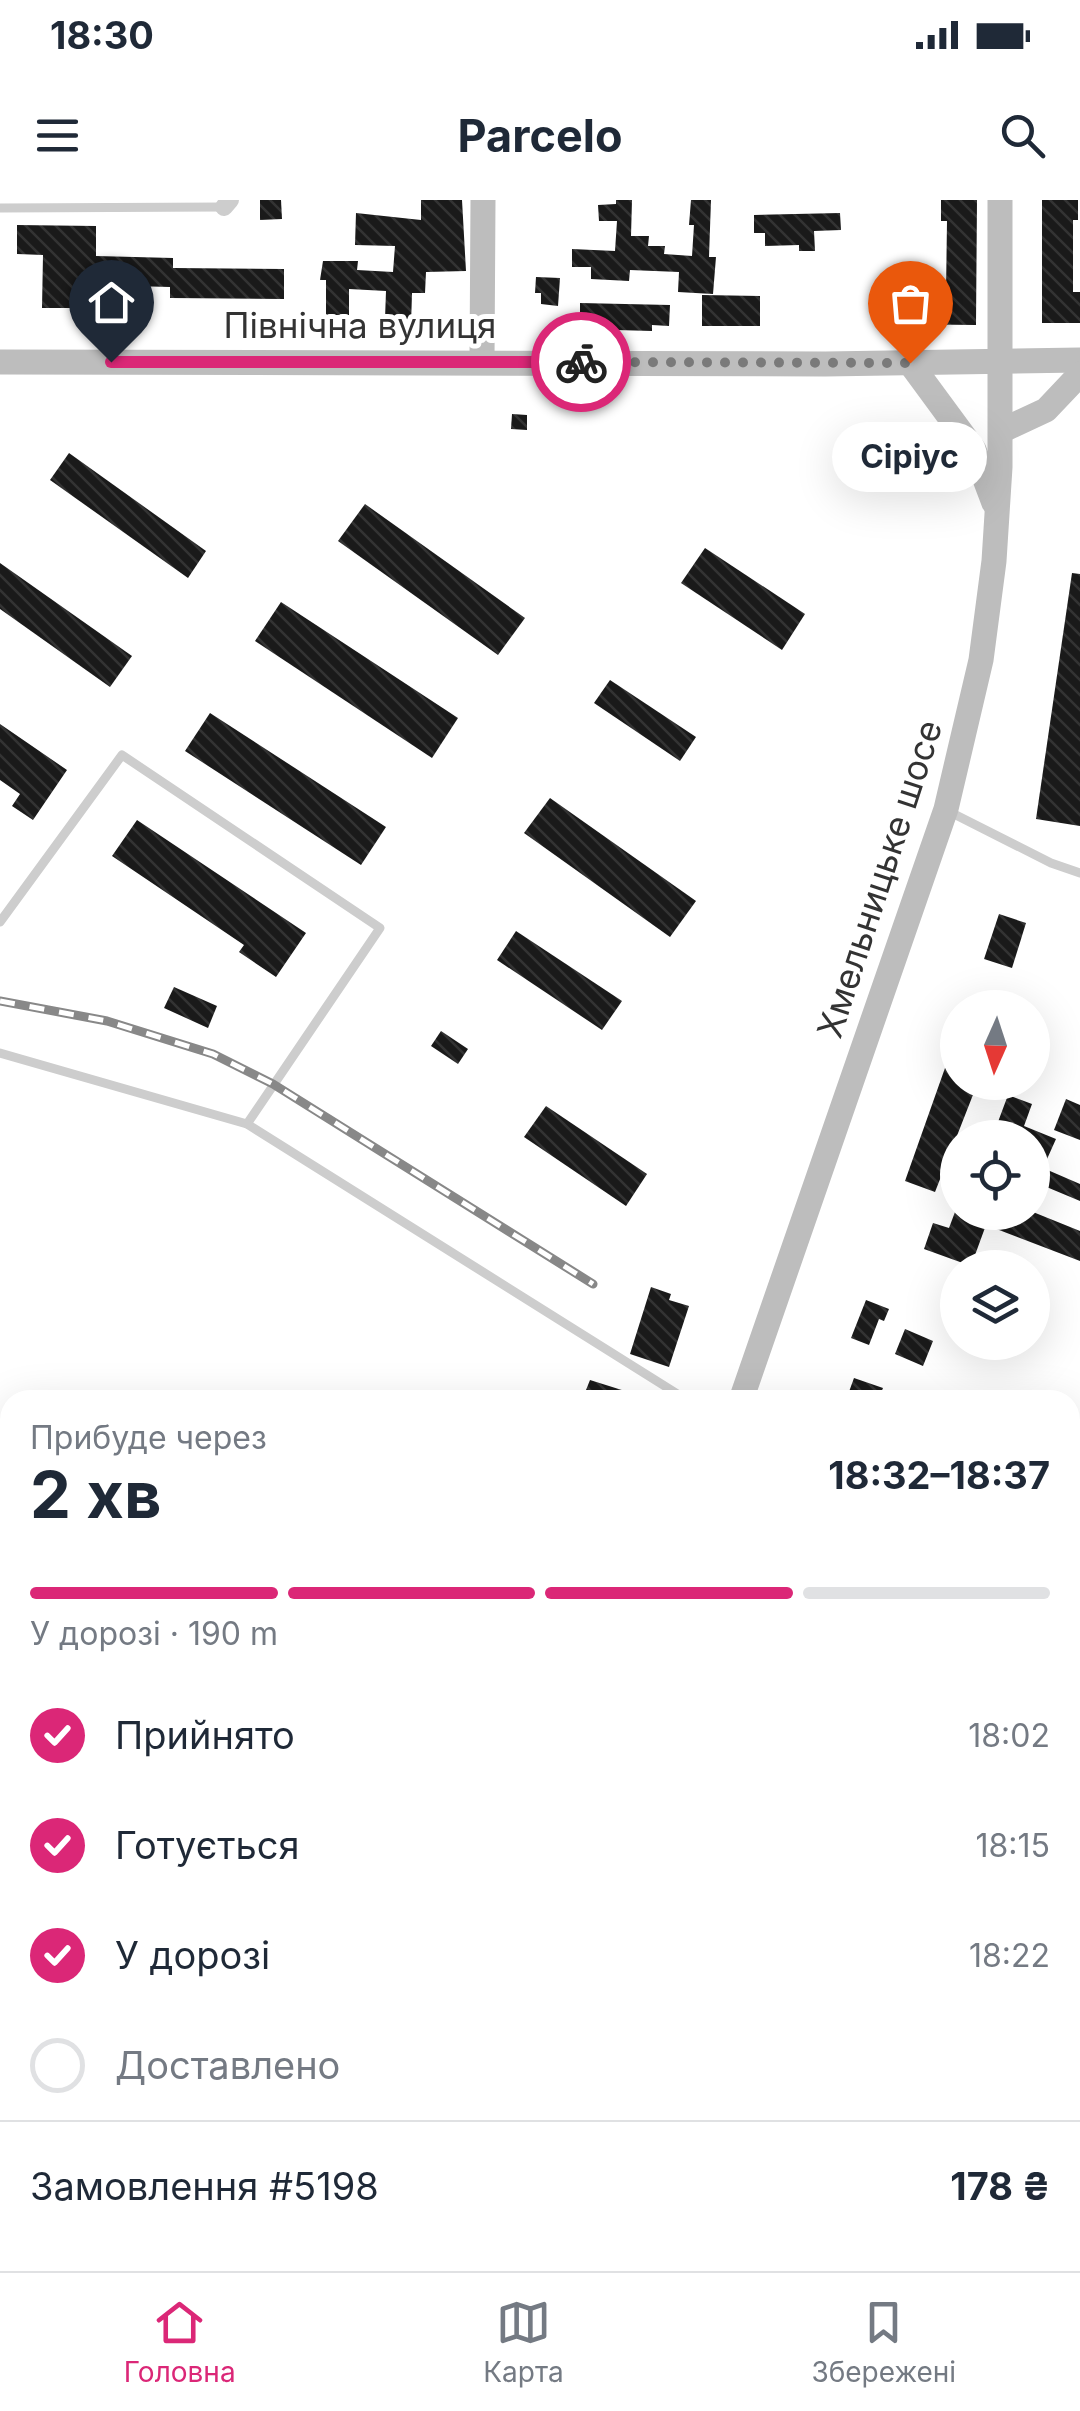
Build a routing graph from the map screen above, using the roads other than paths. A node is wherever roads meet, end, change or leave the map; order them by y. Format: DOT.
graph roads {
  1 [pos="483,200"];
  2 [pos="1000,200"];
  3 [pos="92,204"];
  4 [pos="227,204"];
  5 [pos="0,208"];
  6 [pos="1080,360"];
  7 [pos="482,361"];
  8 [pos="0,362"];
  9 [pos="1001,362"];
  10 [pos="910,363"];
  11 [pos="1080,374"];
  12 [pos="1001,431"];
  13 [pos="998,511"];
  14 [pos="946,810"];
  15 [pos="1080,873"];
  16 [pos="0,922"];
  17 [pos="0,1053"];
  18 [pos="247,1124"];
  19 [pos="671,1390"];
  20 [pos="744,1390"];
  1 -- 7 [label="street"];
  2 -- 9 [label="street, Хмельницьке шосе"];
  3 -- 4 [label="lane"];
  3 -- 5 [label="lane"];
  6 -- 9 [label="street, Північна вулиця"];
  7 -- 8 [label="street, Північна вулиця"];
  7 -- 10 [label="street, Північна вулиця"];
  9 -- 10 [label="street, Північна вулиця"];
  9 -- 12 [label="street, Хмельницьке шосе"];
  10 -- 13 [label="street"];
  11 -- 12 [label="street"];
  12 -- 13 [label="street, Хмельницьке шосе"];
  13 -- 14 [label="street, Хмельницьке шосе"];
  14 -- 15 [label="lane"];
  14 -- 20 [label="street, Хмельницьке шосе"];
  16 -- 18 [label="lane"];
  17 -- 18 [label="lane"];
  18 -- 19 [label="lane"];
}
